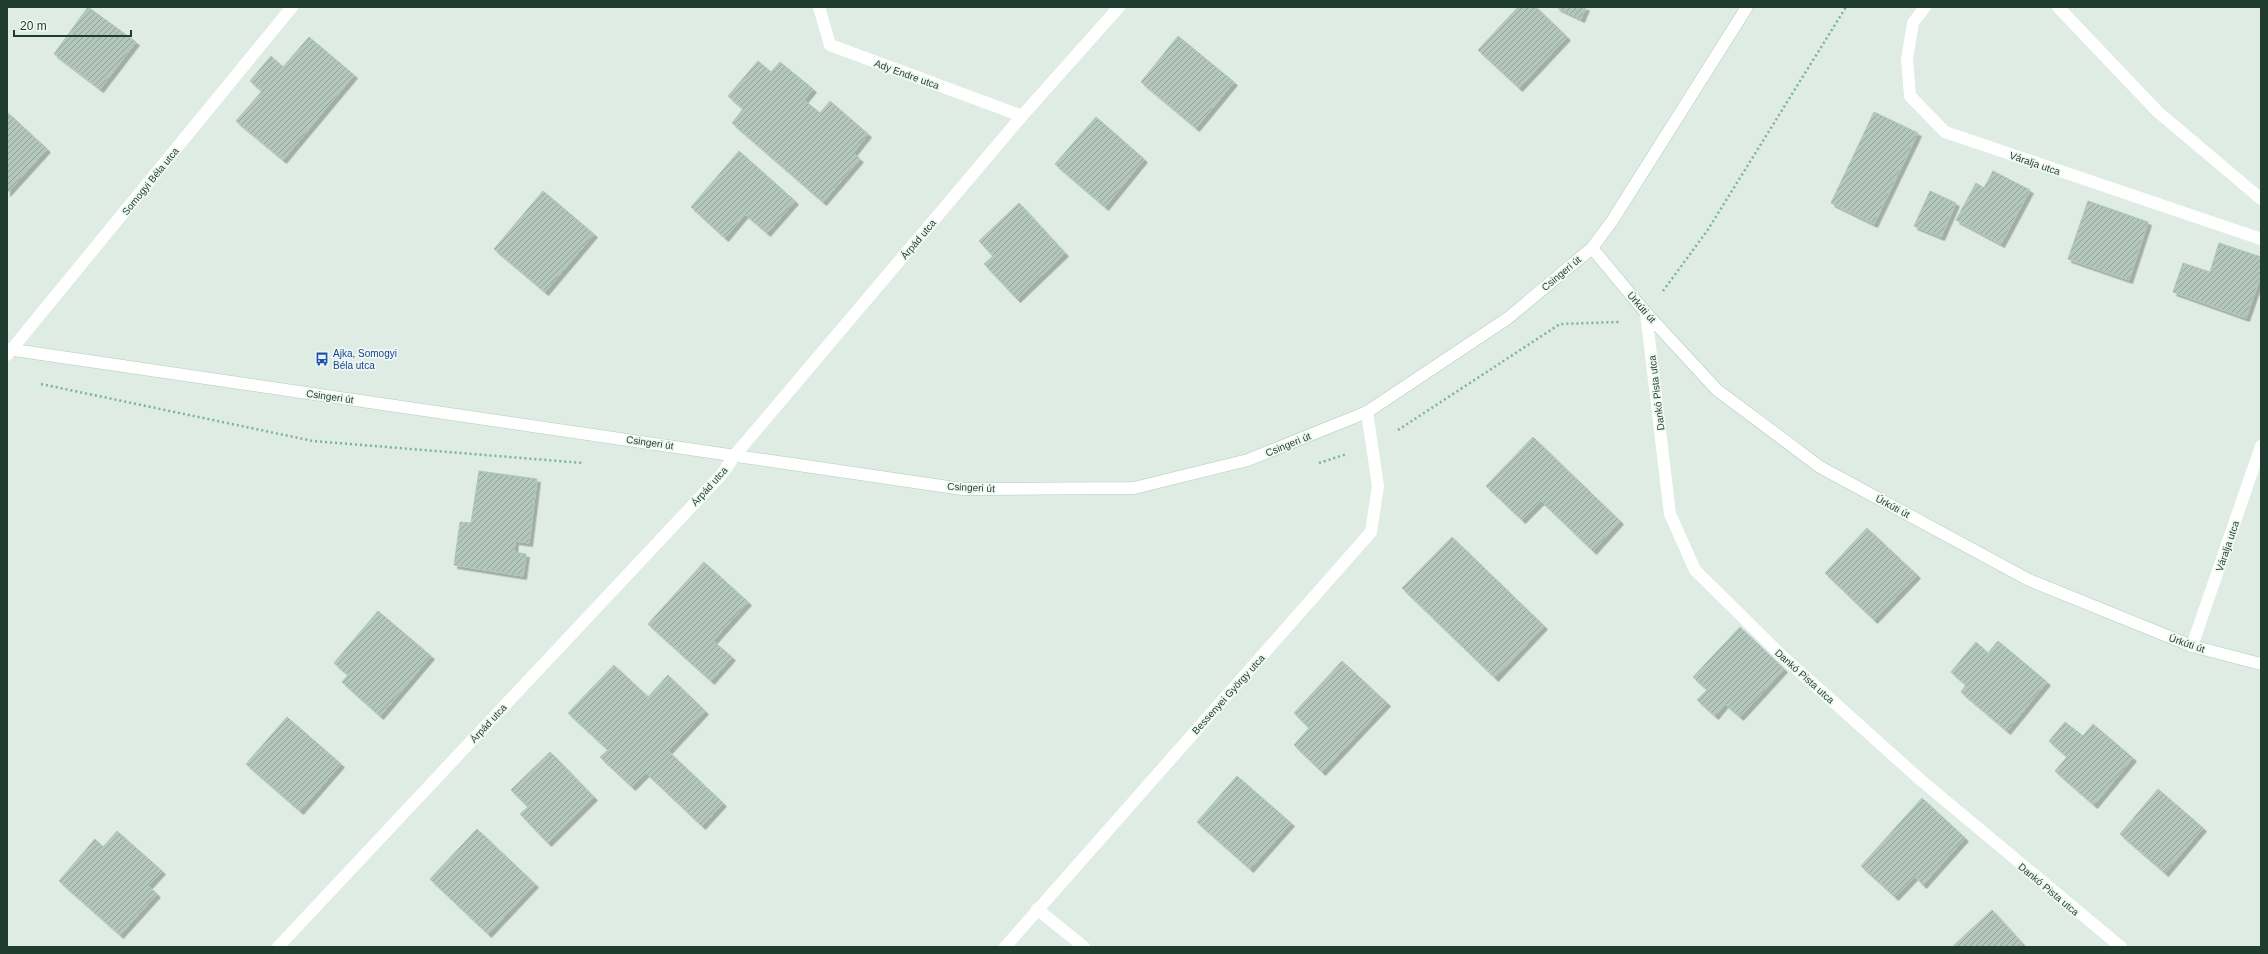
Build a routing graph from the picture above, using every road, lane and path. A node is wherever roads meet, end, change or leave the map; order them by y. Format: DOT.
graph roads {
  1 [pos="292,7"];
  2 [pos="819,7"];
  3 [pos="1119,7"];
  4 [pos="1747,7"];
  5 [pos="1846,7"];
  6 [pos="1925,7"];
  7 [pos="2058,7"];
  8 [pos="1022,116"];
  9 [pos="2261,199"];
  10 [pos="2261,239"];
  11 [pos="1592,248"];
  12 [pos="1646,313"];
  13 [pos="9,352"];
  14 [pos="38,383"];
  15 [pos="1367,412"];
  16 [pos="2261,446"];
  17 [pos="1372,447"];
  18 [pos="735,455"];
  19 [pos="588,463"];
  20 [pos="1311,465"];
  21 [pos="2192,646"];
  22 [pos="2261,664"];
  23 [pos="1037,909"];
  24 [pos="278,947"];
  25 [pos="1005,947"];
  26 [pos="1084,947"];
  27 [pos="2121,947"];
  1 -- 13 [label="street, Somogyi Béla utca"];
  2 -- 8 [label="street, Ady Endre utca"];
  3 -- 8 [label="street, Árpád utca"];
  4 -- 11 [label="street, Csingeri út"];
  5 -- 12 [label="path"];
  6 -- 10 [label="street, Váralja utca"];
  7 -- 9 [label="street"];
  8 -- 18 [label="street, Árpád utca"];
  11 -- 12 [label="street, Úrkúti út"];
  11 -- 15 [label="street, Csingeri út"];
  12 -- 17 [label="path"];
  12 -- 21 [label="street, Úrkúti út"];
  12 -- 27 [label="street, Dankó Pista utca"];
  13 -- 18 [label="street, Csingeri út"];
  14 -- 19 [label="path"];
  15 -- 17 [label="street, Bessenyei György utca"];
  15 -- 18 [label="street, Csingeri út"];
  16 -- 21 [label="street, Váralja utca"];
  17 -- 20 [label="path"];
  17 -- 23 [label="street, Bessenyei György utca"];
  18 -- 24 [label="street, Árpád utca"];
  21 -- 22 [label="street, Úrkúti út"];
  23 -- 25 [label="street, Bessenyei György utca"];
  23 -- 26 [label="street"];
}
